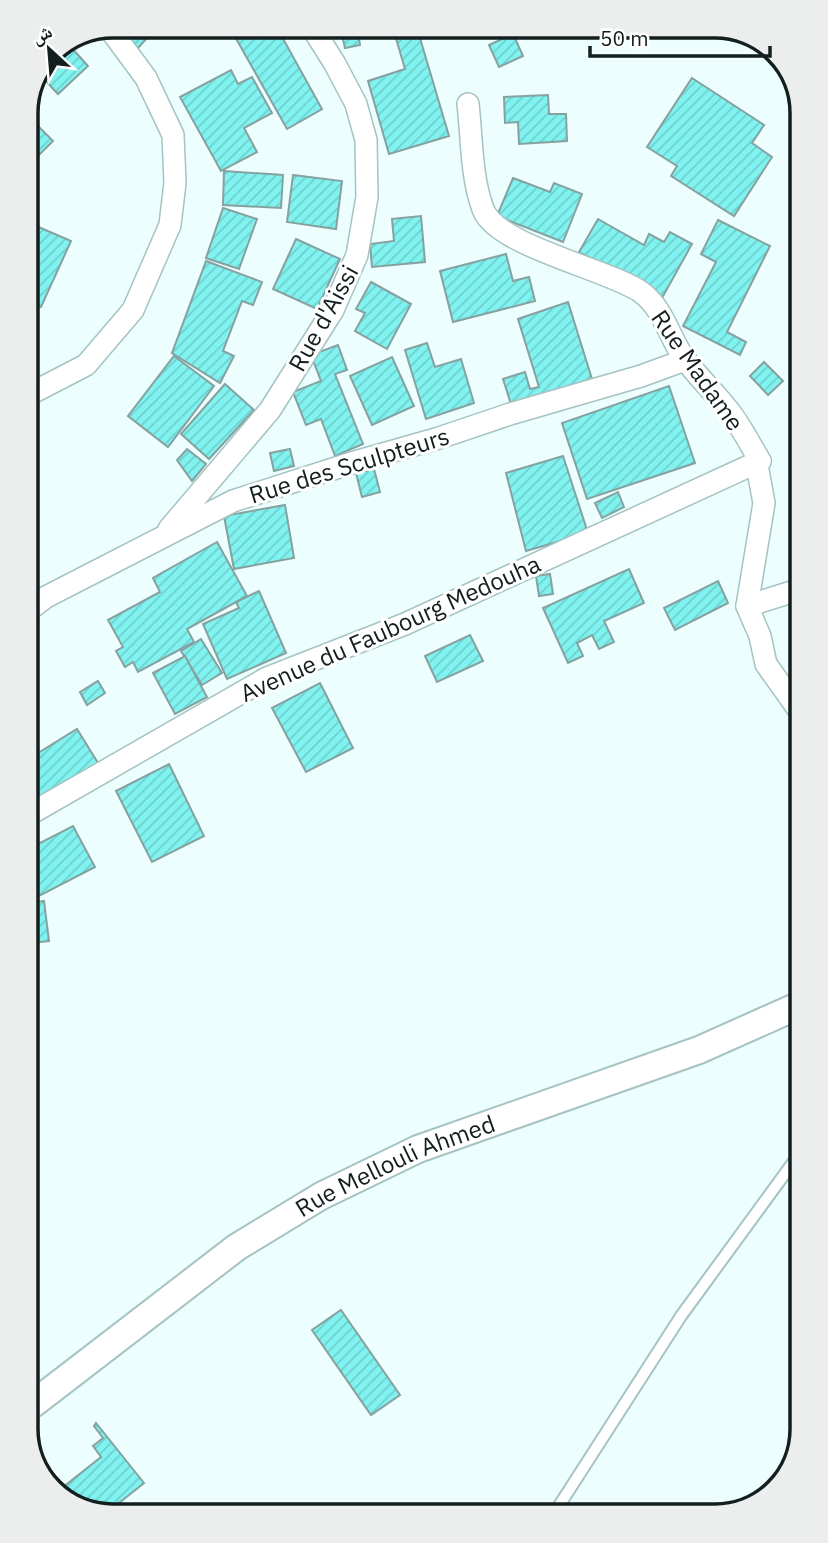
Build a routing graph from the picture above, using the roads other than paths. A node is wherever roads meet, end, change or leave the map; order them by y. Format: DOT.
graph roads {
  1 [pos="116,38"];
  2 [pos="319,38"];
  3 [pos="468,104"];
  4 [pos="685,360"];
  5 [pos="39,389"];
  6 [pos="760,461"];
  7 [pos="163,536"];
  8 [pos="790,592"];
  9 [pos="39,603"];
  10 [pos="747,606"];
  11 [pos="790,698"];
  12 [pos="38,809"];
  13 [pos="790,1010"];
  14 [pos="790,1167"];
  15 [pos="38,1400"];
  16 [pos="560,1504"];
  1 -- 5 [label="street"];
  2 -- 7 [label="street, Rue d'Aissi"];
  3 -- 4 [label="street, Rue Madame"];
  4 -- 6 [label="street, Rue Madame"];
  4 -- 7 [label="street, Rue des Sculpteurs"];
  6 -- 10 [label="street, Rue Madame"];
  6 -- 12 [label="street, Avenue du Faubourg Medouha"];
  7 -- 9 [label="street, Rue des Sculpteurs"];
  8 -- 10 [label="street"];
  10 -- 11 [label="street"];
  13 -- 15 [label="street, Rue Mellouli Ahmed"];
  14 -- 16 [label="lane"];
}
